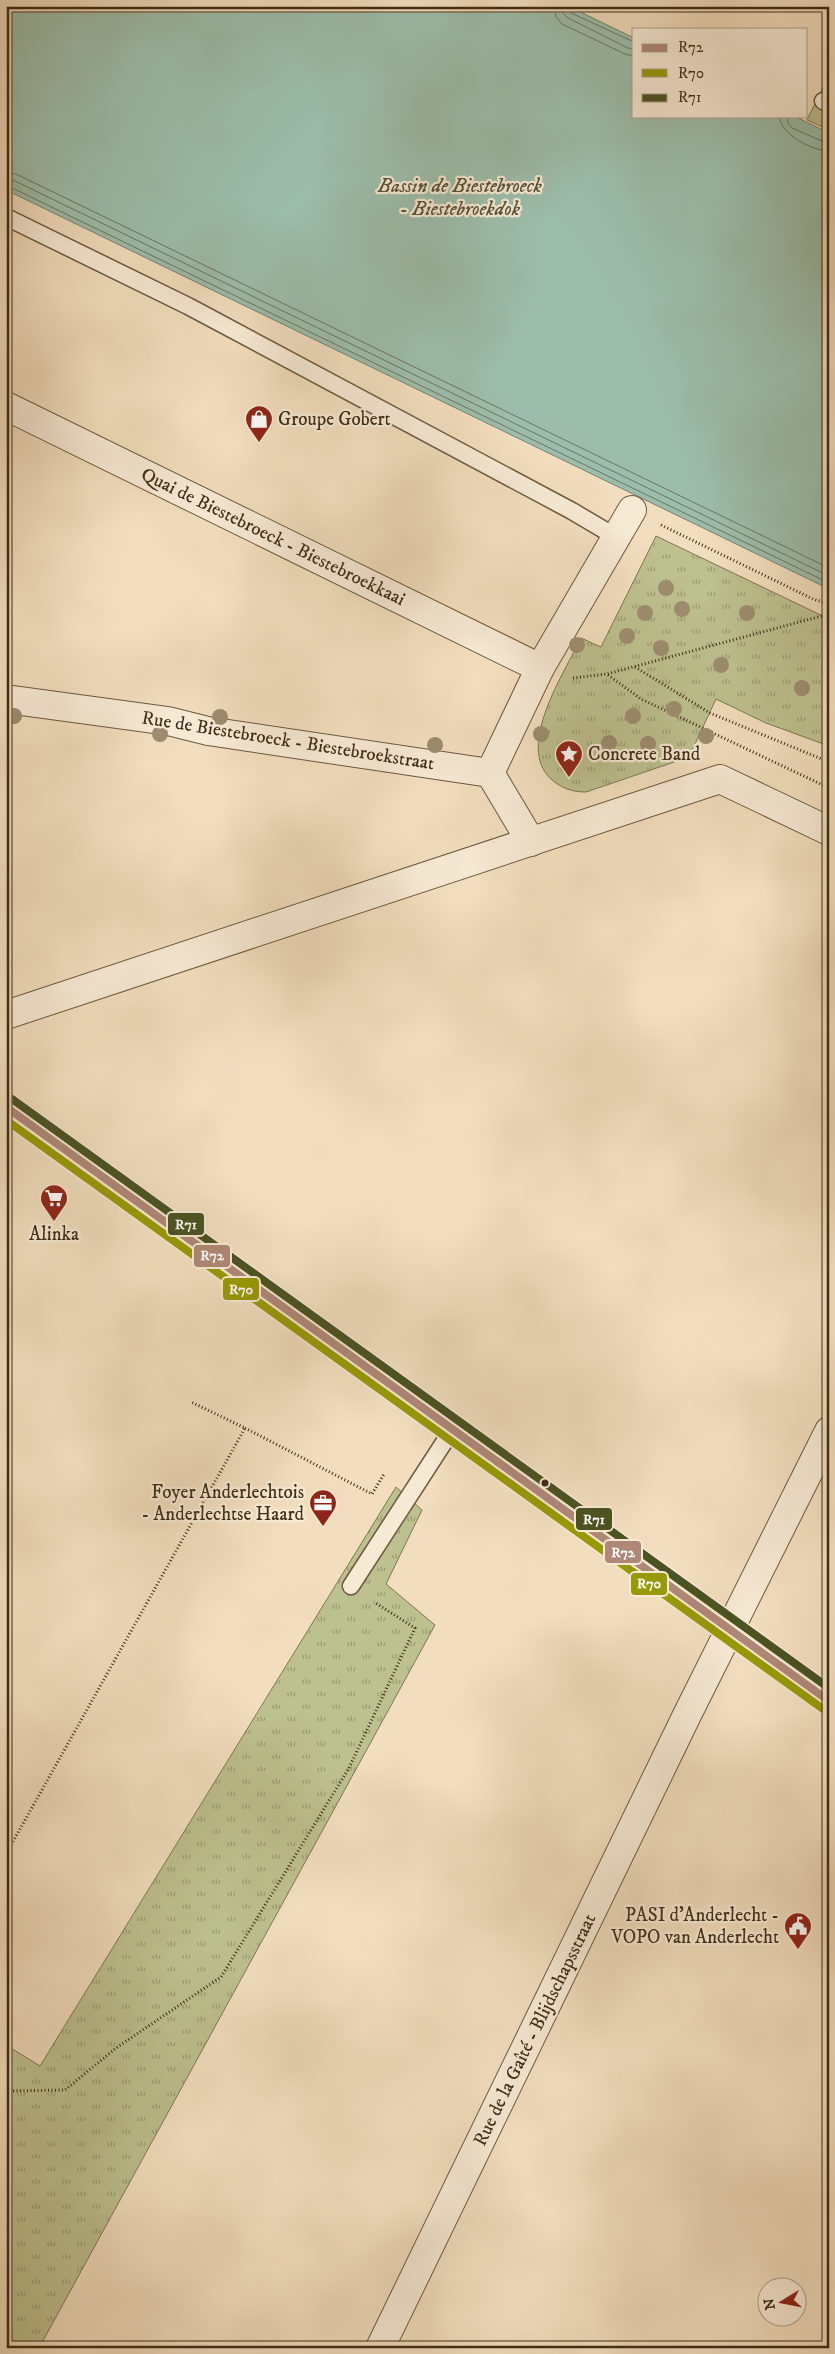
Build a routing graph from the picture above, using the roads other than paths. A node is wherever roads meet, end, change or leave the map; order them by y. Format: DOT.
graph roads {
  1 [pos="6,217"];
  2 [pos="6,406"];
  3 [pos="632,510"];
  4 [pos="616,537"];
  5 [pos="540,668"];
  6 [pos="6,699"];
  7 [pos="490,772"];
  8 [pos="829,831"];
  9 [pos="531,842"];
  10 [pos="6,1015"];
  11 [pos="6,1107"];
  12 [pos="452,1430"];
  13 [pos="829,1431"];
  14 [pos="351,1586"];
  15 [pos="729,1630"];
  16 [pos="829,1702"];
  17 [pos="380,2348"];
  1 -- 4 [label="lane"];
  2 -- 5 [label="street, Quai de Biestebroeck - Biestebroekkaai"];
  3 -- 4 [label="street"];
  4 -- 5 [label="street"];
  5 -- 7 [label="street"];
  6 -- 7 [label="street, Rue de Biestebroeck - Biestebroekstraat"];
  7 -- 9 [label="street"];
  8 -- 9 [label="street"];
  9 -- 10 [label="street"];
  11 -- 12 [label="main road"];
  12 -- 14 [label="lane"];
  12 -- 15 [label="main road"];
  13 -- 15 [label="street, Rue de la Gaîté - Blijdschapsstraat"];
  15 -- 16 [label="main road"];
  15 -- 17 [label="street, Rue de la Gaîté - Blijdschapsstraat"];
}
